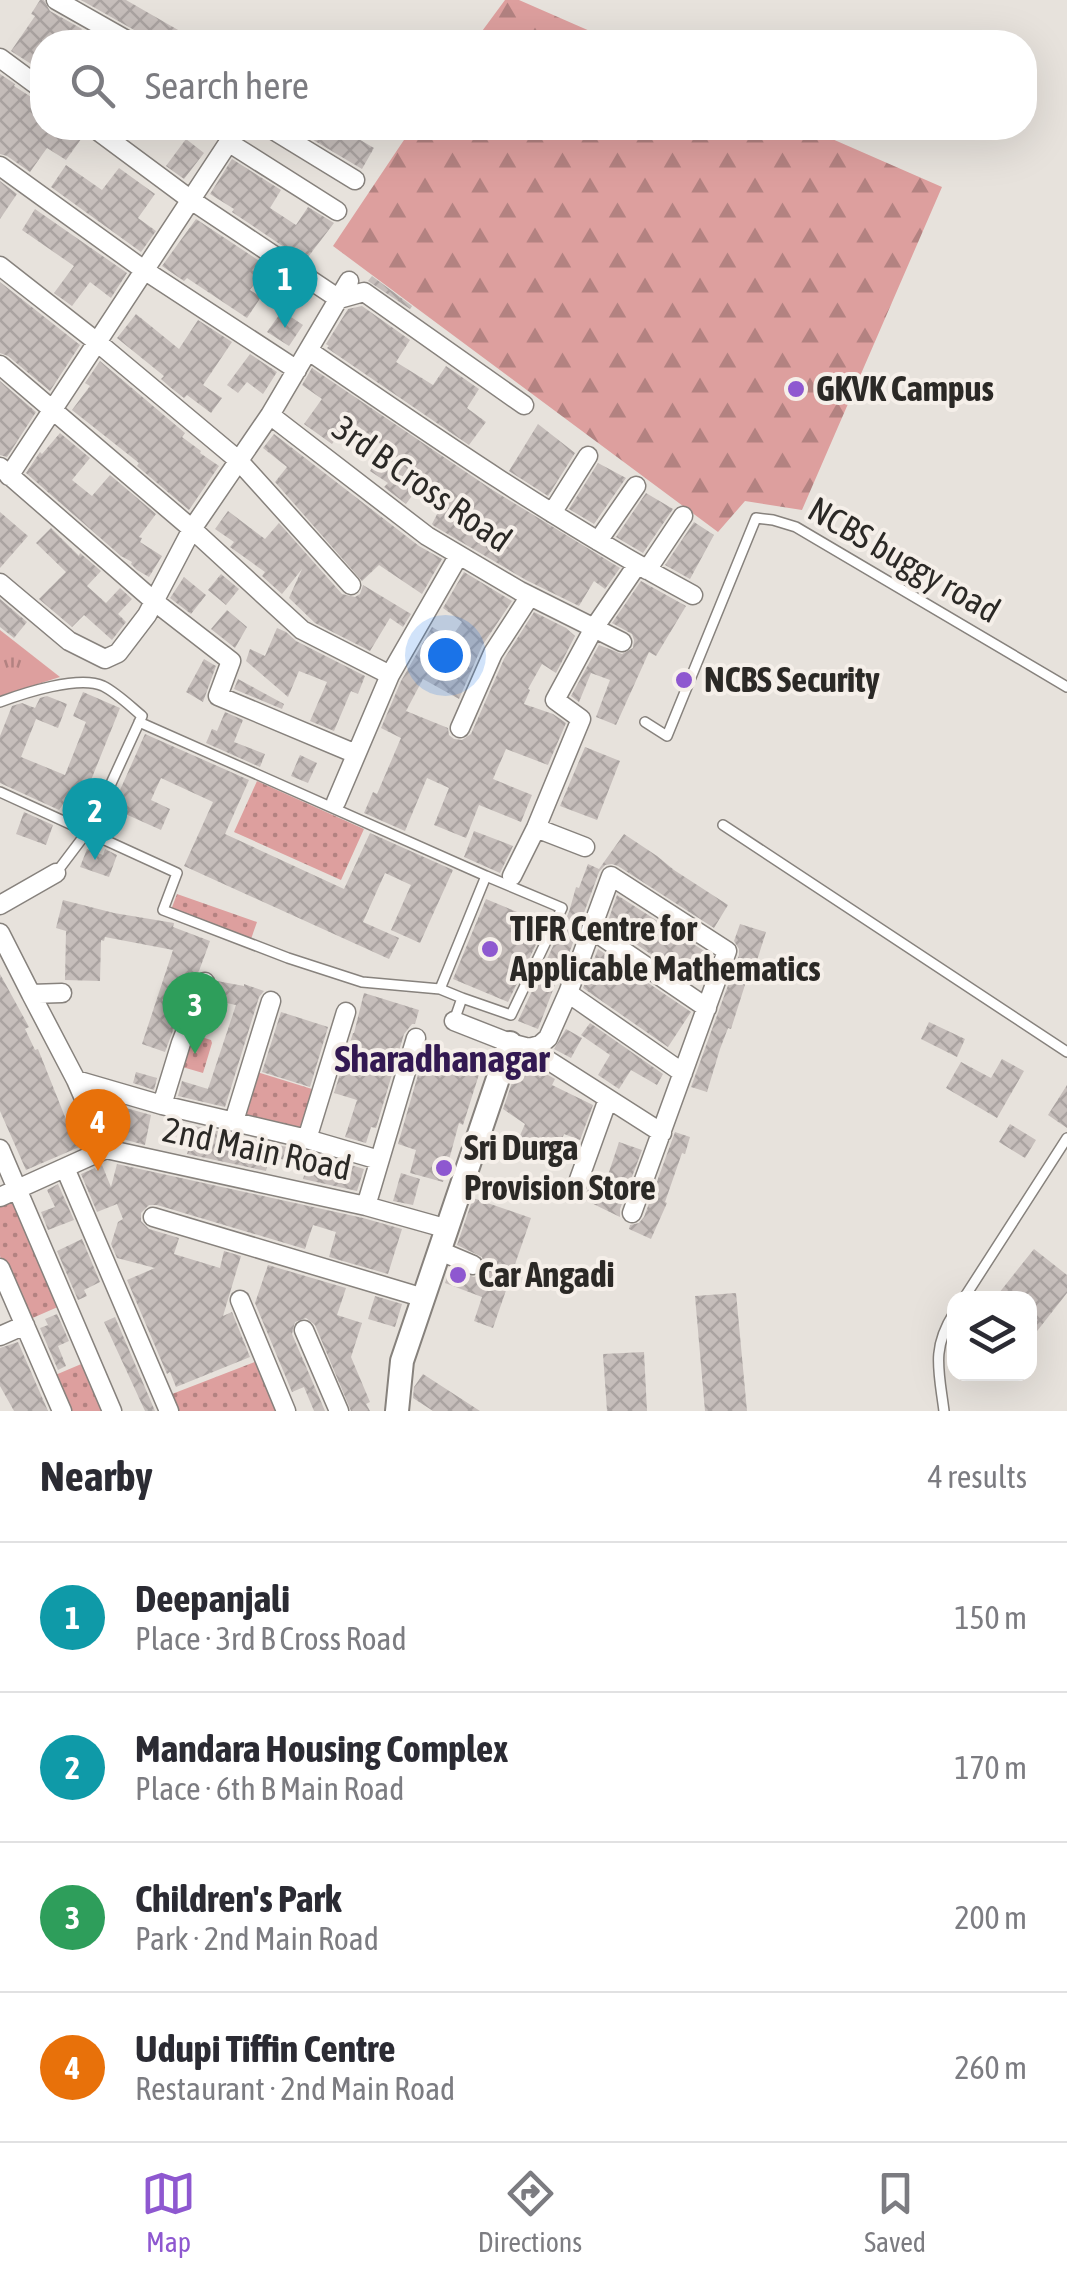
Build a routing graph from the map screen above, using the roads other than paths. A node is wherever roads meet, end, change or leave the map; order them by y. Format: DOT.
graph roads {
  1 [pos="56,0"];
  2 [pos="100,24"];
  3 [pos="96,30"];
  4 [pos="110,30"];
  5 [pos="0,58"];
  6 [pos="30,80"];
  7 [pos="110,140"];
  8 [pos="230,140"];
  9 [pos="240,140"];
  10 [pos="290,140"];
  11 [pos="0,166"];
  12 [pos="355,180"];
  13 [pos="191,200"];
  14 [pos="337,211"];
  15 [pos="0,266"];
  16 [pos="144,270"];
  17 [pos="349,282"];
  18 [pos="339,299"];
  19 [pos="98,342"];
  20 [pos="308,350"];
  21 [pos="0,365"];
  22 [pos="297,370"];
  23 [pos="524,405"];
  24 [pos="53,409"];
  25 [pos="270,414"];
  26 [pos="588,456"];
  27 [pos="238,460"];
  28 [pos="5,472"];
  29 [pos="636,486"];
  30 [pos="552,513"];
  31 [pos="683,516"];
  32 [pos="192,529"];
  33 [pos="598,541"];
  34 [pos="459,555"];
  35 [pos="642,568"];
  36 [pos="0,583"];
  37 [pos="351,585"];
  38 [pos="694,594"];
  39 [pos="530,596"];
  40 [pos="155,602"];
  41 [pos="594,628"];
  42 [pos="622,642"];
  43 [pos="390,675"];
  44 [pos="1067,687"];
  45 [pos="0,702"];
  46 [pos="139,722"];
  47 [pos="644,722"];
  48 [pos="460,728"];
  49 [pos="356,754"];
  50 [pos="0,792"];
  51 [pos="336,802"];
  52 [pos="722,825"];
  53 [pos="536,828"];
  54 [pos="87,832"];
  55 [pos="585,847"];
  56 [pos="56,872"];
  57 [pos="486,876"];
  58 [pos="512,876"];
  59 [pos="0,905"];
  60 [pos="591,930"];
  61 [pos="0,933"];
  62 [pos="205,982"];
  63 [pos="440,989"];
  64 [pos="62,993"];
  65 [pos="31,994"];
  66 [pos="568,994"];
  67 [pos="462,998"];
  68 [pos="270,1002"];
  69 [pos="706,1008"];
  70 [pos="346,1012"];
  71 [pos="454,1020"];
  72 [pos="416,1038"];
  73 [pos="519,1046"];
  74 [pos="1067,1052"];
  75 [pos="683,1072"];
  76 [pos="76,1080"];
  77 [pos="608,1099"];
  78 [pos="162,1105"];
  79 [pos="234,1122"];
  80 [pos="662,1133"];
  81 [pos="1067,1138"];
  82 [pos="306,1139"];
  83 [pos="0,1149"];
  84 [pos="106,1149"];
  85 [pos="379,1160"];
  86 [pos="65,1168"];
  87 [pos="576,1185"];
  88 [pos="18,1189"];
  89 [pos="0,1198"];
  90 [pos="366,1206"];
  91 [pos="632,1213"];
  92 [pos="152,1217"];
  93 [pos="444,1240"];
  94 [pos="473,1264"];
  95 [pos="0,1268"];
  96 [pos="969,1291"];
  97 [pos="424,1298"];
  98 [pos="240,1300"];
  99 [pos="947,1324"];
  100 [pos="25,1325"];
  101 [pos="304,1330"];
  102 [pos="0,1336"];
  103 [pos="400,1409"];
  104 [pos="62,1411"];
  105 [pos="112,1411"];
  106 [pos="169,1411"];
  107 [pos="286,1411"];
  108 [pos="339,1411"];
  109 [pos="944,1411"];
  1 -- 2 [label="street"];
  2 -- 3 [label="street"];
  2 -- 4 [label="street"];
  5 -- 6 [label="street"];
  7 -- 13 [label="street"];
  8 -- 13 [label="street"];
  9 -- 14 [label="street"];
  10 -- 12 [label="street"];
  11 -- 16 [label="street"];
  13 -- 16 [label="street"];
  13 -- 18 [label="street"];
  15 -- 19 [label="street"];
  16 -- 19 [label="street"];
  16 -- 22 [label="street"];
  17 -- 18 [label="street"];
  18 -- 20 [label="street"];
  18 -- 23 [label="street"];
  19 -- 24 [label="street"];
  19 -- 27 [label="street"];
  20 -- 22 [label="street"];
  20 -- 30 [label="street"];
  21 -- 24 [label="street"];
  22 -- 25 [label="street"];
  24 -- 28 [label="street"];
  24 -- 32 [label="street"];
  25 -- 27 [label="street"];
  25 -- 34 [label="street, 3rd B Cross Road"];
  26 -- 30 [label="street"];
  27 -- 32 [label="street"];
  27 -- 37 [label="street"];
  28 -- 40 [label="street"];
  29 -- 33 [label="street"];
  30 -- 33 [label="street"];
  31 -- 35 [label="street"];
  32 -- 40 [label="street"];
  32 -- 43 [label="street"];
  33 -- 35 [label="street"];
  34 -- 39 [label="street, 3rd B Cross Road"];
  34 -- 43 [label="street"];
  35 -- 38 [label="street"];
  35 -- 41 [label="street"];
  36 -- 40 [label="street"];
  39 -- 41 [label="street, 3rd B Cross Road"];
  39 -- 48 [label="street"];
  40 -- 49 [label="street"];
  41 -- 42 [label="street, 3rd B Cross Road"];
  41 -- 53 [label="street"];
  43 -- 49 [label="street"];
  44 -- 47 [label="lane, NCBS buggy road"];
  45 -- 46 [label="lane"];
  46 -- 54 [label="lane"];
  46 -- 57 [label="lane"];
  49 -- 51 [label="street"];
  50 -- 54 [label="lane"];
  52 -- 74 [label="lane"];
  53 -- 55 [label="street"];
  53 -- 58 [label="street"];
  54 -- 56 [label="lane"];
  54 -- 63 [label="lane"];
  56 -- 59 [label="street"];
  57 -- 63 [label="lane"];
  57 -- 67 [label="lane"];
  60 -- 66 [label="street"];
  60 -- 69 [label="street"];
  60 -- 69 [label="street"];
  61 -- 65 [label="street"];
  62 -- 78 [label="street"];
  63 -- 67 [label="lane"];
  64 -- 65 [label="street"];
  65 -- 76 [label="street"];
  66 -- 73 [label="street"];
  66 -- 75 [label="street"];
  67 -- 71 [label="lane"];
  68 -- 79 [label="street"];
  69 -- 75 [label="street"];
  70 -- 82 [label="street"];
  71 -- 73 [label="street"];
  72 -- 85 [label="street"];
  73 -- 77 [label="street"];
  73 -- 93 [label="street"];
  75 -- 80 [label="street"];
  76 -- 78 [label="street"];
  76 -- 84 [label="street"];
  77 -- 80 [label="street"];
  77 -- 87 [label="street"];
  78 -- 79 [label="street"];
  79 -- 82 [label="street"];
  80 -- 91 [label="street"];
  81 -- 96 [label="lane"];
  82 -- 85 [label="street"];
  83 -- 88 [label="street"];
  84 -- 86 [label="street"];
  84 -- 90 [label="street, 2nd Main Road"];
  85 -- 90 [label="street"];
  86 -- 88 [label="street"];
  86 -- 106 [label="street"];
  88 -- 89 [label="street"];
  88 -- 105 [label="street"];
  90 -- 93 [label="street, 2nd Main Road"];
  92 -- 97 [label="street"];
  93 -- 94 [label="street, 2nd Main Road"];
  93 -- 97 [label="street"];
  95 -- 100 [label="street"];
  97 -- 103 [label="street"];
  98 -- 107 [label="street"];
  99 -- 109 [label="lane"];
  100 -- 102 [label="street"];
  100 -- 104 [label="street"];
  101 -- 108 [label="street"];
}
